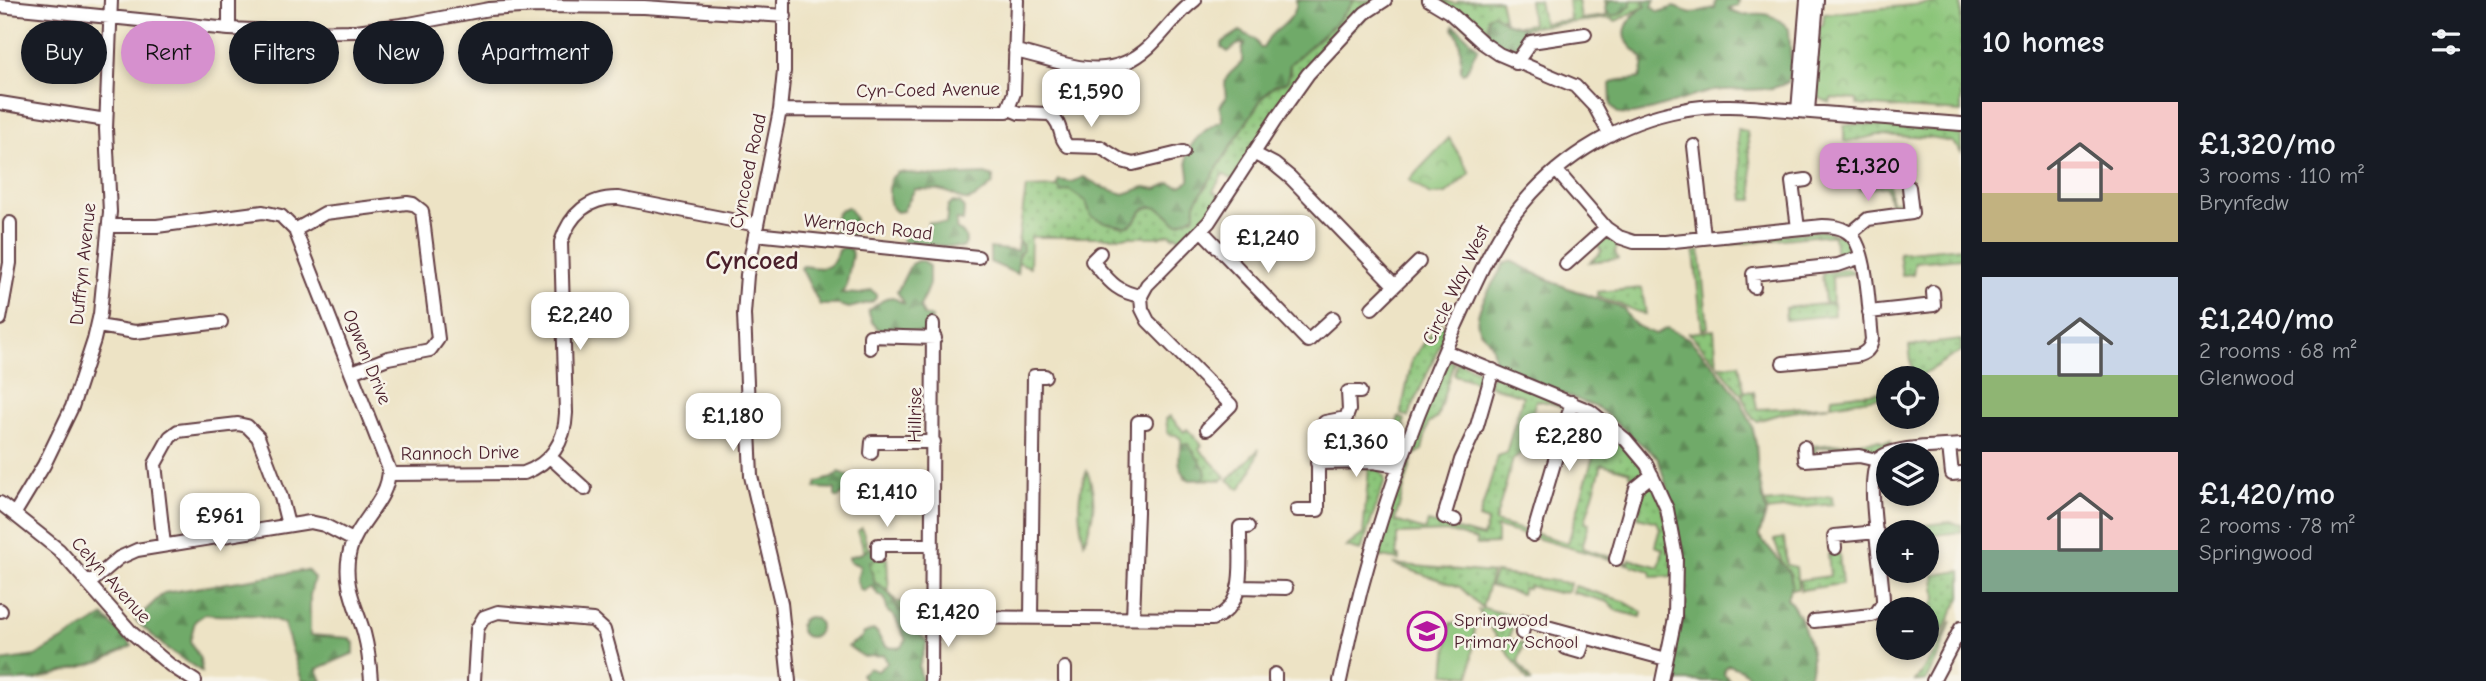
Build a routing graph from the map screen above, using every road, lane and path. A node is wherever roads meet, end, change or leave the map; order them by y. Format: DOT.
graph roads {
  1 [pos="111,0"];
  2 [pos="229,0"];
  3 [pos="784,0"];
  4 [pos="1017,0"];
  5 [pos="1195,0"];
  6 [pos="1385,0"];
  7 [pos="1429,0"];
  8 [pos="1807,0"];
  9 [pos="1817,0"];
  10 [pos="644,4"];
  11 [pos="0,6"];
  12 [pos="109,16"];
  13 [pos="785,16"];
  14 [pos="229,21"];
  15 [pos="229,29"];
  16 [pos="339,31"];
  17 [pos="1585,34"];
  18 [pos="1015,51"];
  19 [pos="1516,63"];
  20 [pos="0,103"];
  21 [pos="780,110"];
  22 [pos="1009,110"];
  23 [pos="1802,111"];
  24 [pos="106,120"];
  25 [pos="1961,124"];
  26 [pos="1610,135"];
  27 [pos="1693,146"];
  28 [pos="1183,152"];
  29 [pos="1253,153"];
  30 [pos="1556,170"];
  31 [pos="1806,180"];
  32 [pos="1909,187"];
  33 [pos="10,223"];
  34 [pos="109,226"];
  35 [pos="1606,228"];
  36 [pos="1798,228"];
  37 [pos="295,229"];
  38 [pos="756,230"];
  39 [pos="1202,231"];
  40 [pos="1850,234"];
  41 [pos="1704,237"];
  42 [pos="1100,253"];
  43 [pos="978,257"];
  44 [pos="1861,257"];
  45 [pos="1419,262"];
  46 [pos="1566,264"];
  47 [pos="1394,285"];
  48 [pos="1755,287"];
  49 [pos="1933,292"];
  50 [pos="1141,296"];
  51 [pos="1372,308"];
  52 [pos="1869,312"];
  53 [pos="1333,318"];
  54 [pos="0,319"];
  55 [pos="221,322"];
  56 [pos="98,326"];
  57 [pos="870,348"];
  58 [pos="1445,351"];
  59 [pos="1783,363"];
  60 [pos="1493,370"];
  61 [pos="352,372"];
  62 [pos="1045,376"];
  63 [pos="1360,392"];
  64 [pos="1572,402"];
  65 [pos="1146,422"];
  66 [pos="1207,429"];
  67 [pos="933,442"];
  68 [pos="1955,446"];
  69 [pos="1804,447"];
  70 [pos="872,453"];
  71 [pos="550,457"];
  72 [pos="1876,460"];
  73 [pos="1317,463"];
  74 [pos="1398,466"];
  75 [pos="1876,467"];
  76 [pos="1961,473"];
  77 [pos="389,474"];
  78 [pos="1652,475"];
  79 [pos="584,489"];
  80 [pos="0,503"];
  81 [pos="1297,510"];
  82 [pos="15,513"];
  83 [pos="1455,520"];
  84 [pos="1876,522"];
  85 [pos="288,525"];
  86 [pos="1248,527"];
  87 [pos="1876,532"];
  88 [pos="1533,535"];
  89 [pos="353,540"];
  90 [pos="164,545"];
  91 [pos="932,545"];
  92 [pos="1835,548"];
  93 [pos="878,556"];
  94 [pos="1616,559"];
  95 [pos="90,583"];
  96 [pos="1882,583"];
  97 [pos="1238,587"];
  98 [pos="1286,589"];
  99 [pos="931,617"];
  100 [pos="1031,618"];
  101 [pos="1133,618"];
  102 [pos="1814,621"];
  103 [pos="1961,628"];
  104 [pos="1522,633"];
  105 [pos="1585,637"];
  106 [pos="1566,648"];
  107 [pos="1666,659"];
  108 [pos="195,681"];
  109 [pos="371,681"];
  110 [pos="474,681"];
  111 [pos="618,681"];
  112 [pos="789,681"];
  113 [pos="931,681"];
  114 [pos="1340,681"];
  115 [pos="1662,681"];
  116 [pos="1933,681"];
  1 -- 12 [label="street, Duffryn Avenue"];
  2 -- 14 [label="street"];
  3 -- 13 [label="street, Cyncoed Road"];
  4 -- 18 [label="street, Cyn-Coed Avenue"];
  5 -- 18 [label="street"];
  6 -- 29 [label="street"];
  7 -- 19 [label="street"];
  8 -- 23 [label="street"];
  9 -- 23 [label="street"];
  10 -- 13 [label="street"];
  10 -- 16 [label="street"];
  11 -- 12 [label="street"];
  12 -- 15 [label="street"];
  12 -- 24 [label="street, Duffryn Avenue"];
  13 -- 21 [label="street, Cyncoed Road"];
  17 -- 19 [label="street"];
  18 -- 22 [label="street, Cyn-Coed Avenue"];
  19 -- 26 [label="street"];
  20 -- 24 [label="street"];
  21 -- 22 [label="street, Cyn-Coed Avenue"];
  21 -- 38 [label="street, Cyncoed Road"];
  22 -- 28 [label="street"];
  23 -- 25 [label="street, Circle Way West"];
  23 -- 26 [label="street, Circle Way West"];
  24 -- 34 [label="street, Duffryn Avenue"];
  26 -- 30 [label="street, Circle Way West"];
  27 -- 41 [label="street"];
  29 -- 39 [label="street"];
  29 -- 47 [label="street"];
  30 -- 35 [label="street"];
  30 -- 58 [label="street, Circle Way West"];
  31 -- 36 [label="street"];
  32 -- 40 [label="street"];
  33 -- 54 [label="street"];
  34 -- 37 [label="street"];
  34 -- 56 [label="street, Duffryn Avenue"];
  35 -- 41 [label="street"];
  35 -- 46 [label="street"];
  36 -- 40 [label="street"];
  36 -- 41 [label="street"];
  37 -- 61 [label="street, Ogwen Drive"];
  37 -- 61 [label="street"];
  38 -- 43 [label="street, Werngoch Road"];
  38 -- 71 [label="street"];
  38 -- 112 [label="street, Cyncoed Road"];
  39 -- 50 [label="street"];
  39 -- 53 [label="street"];
  40 -- 44 [label="street"];
  42 -- 50 [label="street"];
  44 -- 48 [label="street"];
  44 -- 52 [label="street"];
  45 -- 47 [label="street"];
  47 -- 51 [label="street"];
  49 -- 52 [label="street"];
  50 -- 66 [label="street"];
  52 -- 59 [label="street"];
  55 -- 56 [label="street"];
  56 -- 82 [label="street, Duffryn Avenue"];
  57 -- 67 [label="street, Hillrise"];
  58 -- 60 [label="street"];
  58 -- 74 [label="street, Circle Way West"];
  60 -- 64 [label="street"];
  60 -- 83 [label="street"];
  61 -- 77 [label="street, Ogwen Drive"];
  62 -- 100 [label="street"];
  63 -- 73 [label="street"];
  64 -- 78 [label="street"];
  64 -- 88 [label="street"];
  65 -- 101 [label="street"];
  67 -- 70 [label="street"];
  67 -- 91 [label="street, Hillrise"];
  68 -- 76 [label="street"];
  69 -- 72 [label="street"];
  71 -- 77 [label="street, Rannoch Drive"];
  71 -- 79 [label="street"];
  73 -- 74 [label="street"];
  73 -- 81 [label="street"];
  74 -- 114 [label="street, Circle Way West"];
  75 -- 84 [label="street"];
  77 -- 89 [label="street"];
  78 -- 94 [label="street"];
  78 -- 107 [label="street"];
  80 -- 82 [label="street, Celyn Avenue"];
  82 -- 95 [label="street, Celyn Avenue"];
  85 -- 89 [label="street"];
  85 -- 90 [label="street"];
  85 -- 90 [label="street"];
  86 -- 97 [label="street"];
  87 -- 92 [label="street"];
  89 -- 109 [label="street"];
  90 -- 95 [label="street"];
  91 -- 93 [label="street"];
  91 -- 99 [label="street, Hillrise"];
  95 -- 108 [label="street, Celyn Avenue"];
  96 -- 102 [label="street"];
  97 -- 98 [label="street"];
  97 -- 101 [label="street"];
  99 -- 100 [label="street"];
  99 -- 113 [label="street, Hillrise"];
  100 -- 101 [label="street"];
  103 -- 116 [label="street"];
  104 -- 105 [label="street"];
  105 -- 106 [label="street"];
  105 -- 107 [label="street"];
  107 -- 115 [label="street"];
  110 -- 111 [label="street"];
}
